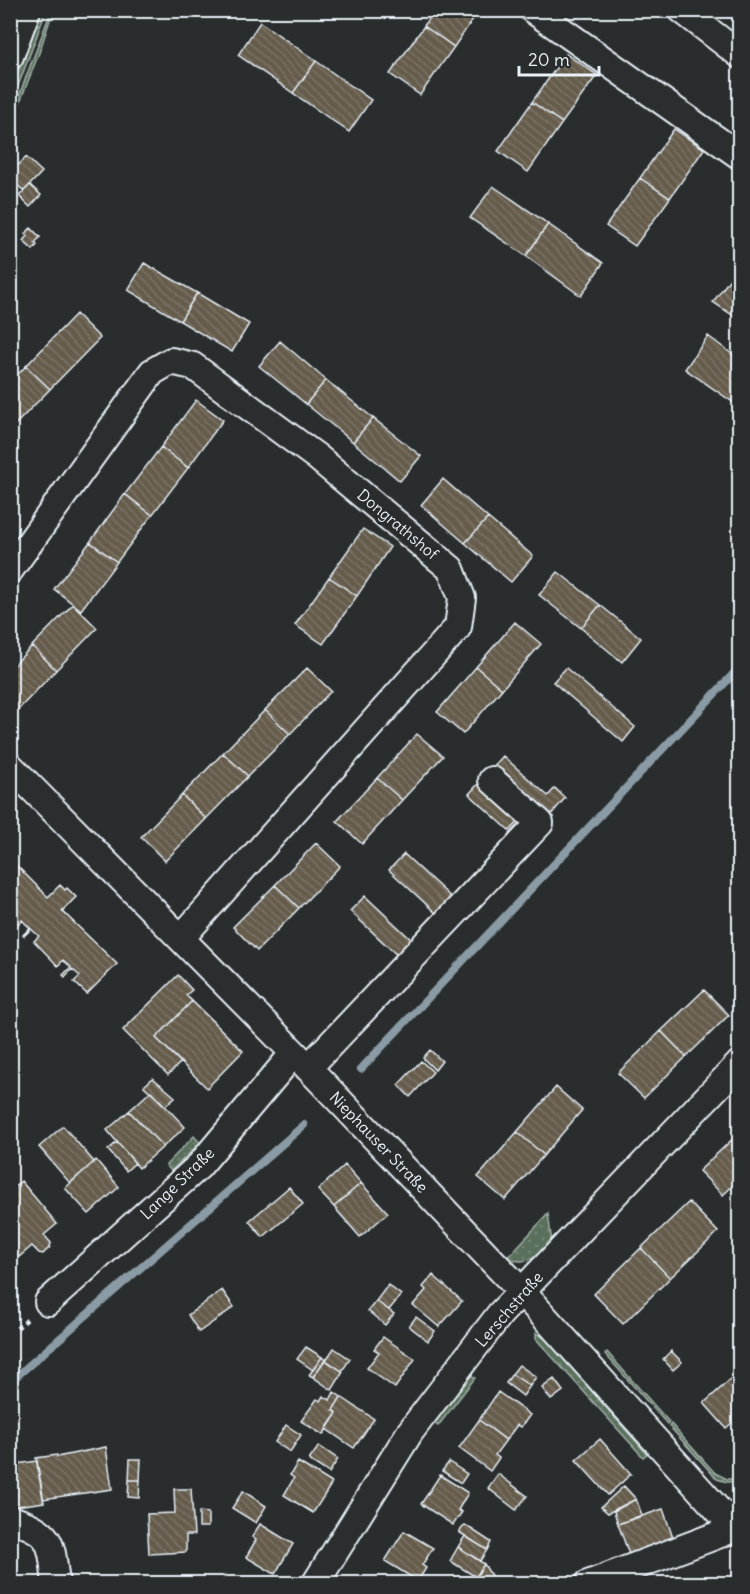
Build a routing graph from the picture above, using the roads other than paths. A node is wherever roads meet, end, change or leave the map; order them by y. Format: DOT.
graph roads {
  1 [pos="27,10"];
  2 [pos="533,10"];
  3 [pos="682,10"];
  4 [pos="740,55"];
  5 [pos="10,56"];
  6 [pos="740,156"];
  7 [pos="10,570"];
  8 [pos="10,766"];
  9 [pos="492,780"];
  10 [pos="181,938"];
  11 [pos="301,1060"];
  12 [pos="740,1062"];
  13 [pos="522,1292"];
  14 [pos="48,1302"];
  15 [pos="10,1519"];
  16 [pos="733,1519"];
  17 [pos="57,1584"];
  18 [pos="315,1584"];
  19 [pos="588,1584"];
  1 -- 5 [label="street"];
  2 -- 6 [label="street"];
  3 -- 4 [label="street"];
  7 -- 10 [label="street, Dongrathshof"];
  8 -- 10 [label="street, Niephauser Straße"];
  9 -- 11 [label="street, Lange Straße"];
  10 -- 11 [label="street, Niephauser Straße"];
  11 -- 13 [label="street, Niephauser Straße"];
  11 -- 14 [label="street, Lange Straße"];
  12 -- 13 [label="street, Lerschstraße"];
  13 -- 16 [label="street, Niephauser Straße"];
  13 -- 18 [label="street, Lerschstraße"];
  15 -- 17 [label="street"];
  16 -- 19 [label="street, Niephauser Straße"];
}
